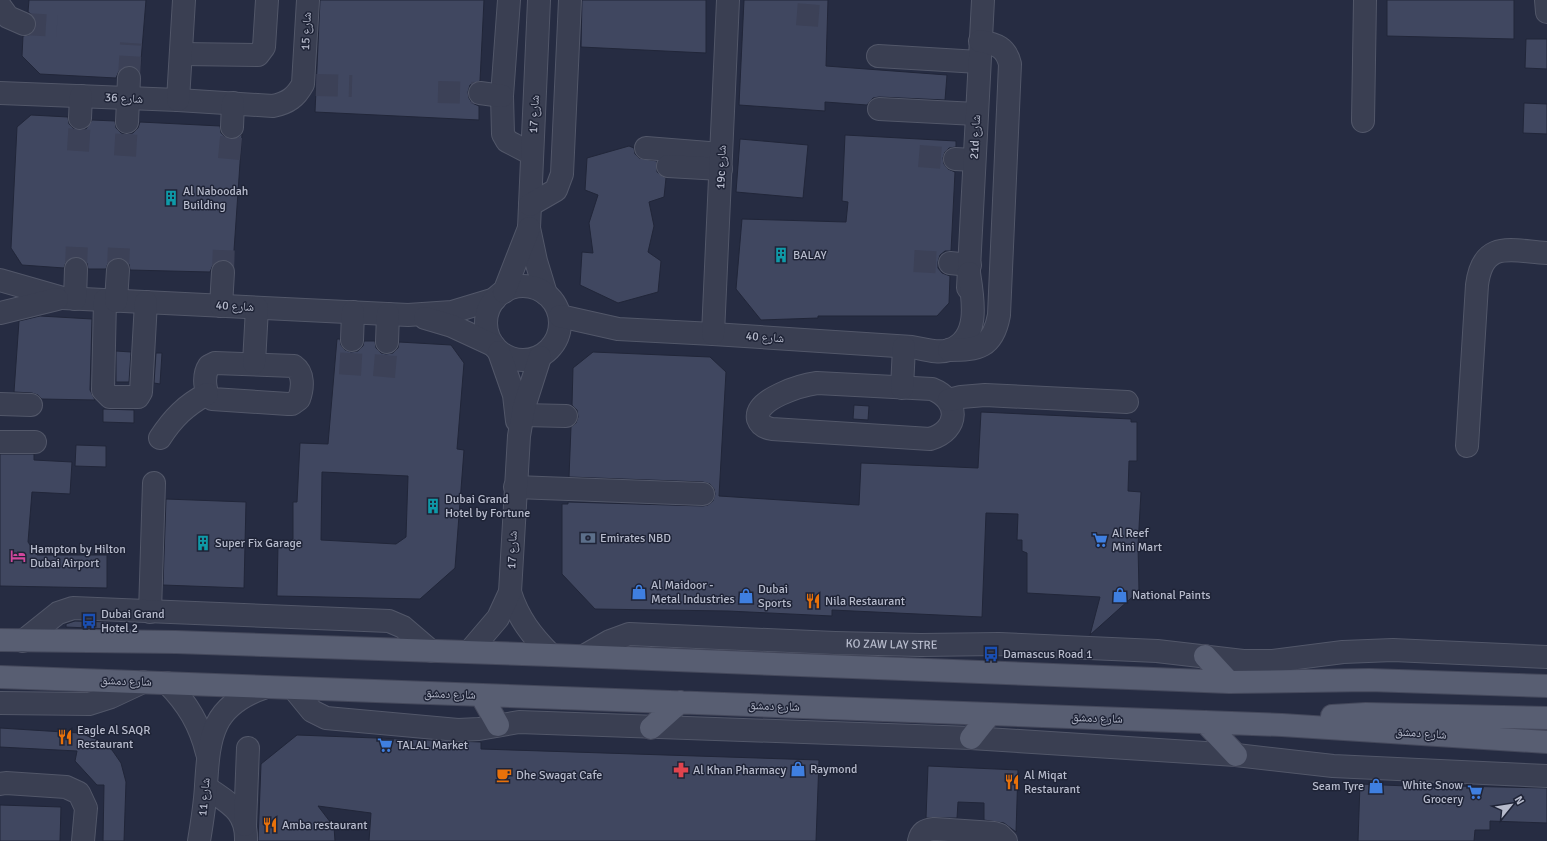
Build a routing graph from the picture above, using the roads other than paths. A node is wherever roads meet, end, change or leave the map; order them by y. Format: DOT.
graph roads {
  1 [pos="3,0"];
  2 [pos="184,0"];
  3 [pos="267,0"];
  4 [pos="308,0"];
  5 [pos="509,0"];
  6 [pos="539,0"];
  7 [pos="570,0"];
  8 [pos="728,0"];
  9 [pos="983,0"];
  10 [pos="1366,0"];
  11 [pos="1546,0"];
  12 [pos="0,5"];
  13 [pos="1547,12"];
  14 [pos="24,24"];
  15 [pos="980,52"];
  16 [pos="182,54"];
  17 [pos="878,56"];
  18 [pos="304,62"];
  19 [pos="129,88"];
  20 [pos="0,92"];
  21 [pos="480,93"];
  22 [pos="81,96"];
  23 [pos="502,96"];
  24 [pos="178,100"];
  25 [pos="241,104"];
  26 [pos="879,109"];
  27 [pos="976,114"];
  28 [pos="80,118"];
  29 [pos="1362,121"];
  30 [pos="128,122"];
  31 [pos="232,127"];
  32 [pos="646,148"];
  33 [pos="532,154"];
  34 [pos="721,162"];
  35 [pos="668,166"];
  36 [pos="530,205"];
  37 [pos="529,228"];
  38 [pos="1547,253"];
  39 [pos="963,267"];
  40 [pos="76,269"];
  41 [pos="118,270"];
  42 [pos="223,272"];
  43 [pos="0,280"];
  44 [pos="546,294"];
  45 [pos="500,295"];
  46 [pos="69,298"];
  47 [pos="110,301"];
  48 [pos="146,302"];
  49 [pos="221,306"];
  50 [pos="257,308"];
  51 [pos="350,312"];
  52 [pos="0,313"];
  53 [pos="392,314"];
  54 [pos="560,316"];
  55 [pos="618,329"];
  56 [pos="713,334"];
  57 [pos="557,339"];
  58 [pos="348,340"];
  59 [pos="383,342"];
  60 [pos="908,347"];
  61 [pos="496,349"];
  62 [pos="949,350"];
  63 [pos="540,357"];
  64 [pos="254,363"];
  65 [pos="902,388"];
  66 [pos="207,394"];
  67 [pos="949,400"];
  68 [pos="1127,402"];
  69 [pos="566,416"];
  70 [pos="521,426"];
  71 [pos="0,433"];
  72 [pos="160,438"];
  73 [pos="0,442"];
  74 [pos="1467,446"];
  75 [pos="154,483"];
  76 [pos="515,487"];
  77 [pos="703,494"];
  78 [pos="510,592"];
  79 [pos="150,612"];
  80 [pos="0,640"];
  81 [pos="23,641"];
  82 [pos="431,651"];
  83 [pos="469,652"];
  84 [pos="551,655"];
  85 [pos="584,656"];
  86 [pos="1205,656"];
  87 [pos="1547,657"];
  88 [pos="0,677"];
  89 [pos="143,682"];
  90 [pos="1229,682"];
  91 [pos="167,683"];
  92 [pos="1547,686"];
  93 [pos="266,687"];
  94 [pos="294,689"];
  95 [pos="481,695"];
  96 [pos="680,702"];
  97 [pos="0,704"];
  98 [pos="990,714"];
  99 [pos="1547,718"];
  100 [pos="1205,722"];
  101 [pos="498,725"];
  102 [pos="1282,726"];
  103 [pos="651,728"];
  104 [pos="972,738"];
  105 [pos="1547,742"];
  106 [pos="248,748"];
  107 [pos="207,753"];
  108 [pos="1236,755"];
  109 [pos="1547,776"];
  110 [pos="0,784"];
  111 [pos="206,787"];
  112 [pos="245,833"];
  113 [pos="83,841"];
  114 [pos="199,841"];
  115 [pos="919,841"];
  116 [pos="1006,841"];
  1 -- 12 [label="street"];
  2 -- 16 [label="street"];
  3 -- 16 [label="street"];
  4 -- 18 [label="street, شارع 15"];
  5 -- 23 [label="street"];
  6 -- 33 [label="street, شارع 17"];
  7 -- 36 [label="street"];
  8 -- 34 [label="street, 19c شارع"];
  9 -- 15 [label="street, 21d شارع"];
  10 -- 29 [label="street"];
  11 -- 13 [label="street"];
  12 -- 14 [label="street"];
  15 -- 17 [label="street"];
  15 -- 27 [label="street, 21d شارع"];
  15 -- 62 [label="street"];
  16 -- 24 [label="street"];
  18 -- 25 [label="street, شارع 15"];
  18 -- 25 [label="street, شارع 15"];
  19 -- 22 [label="street, شارع 36"];
  19 -- 24 [label="street, شارع 36"];
  19 -- 30 [label="street"];
  20 -- 22 [label="street, شارع 36"];
  21 -- 23 [label="street"];
  22 -- 28 [label="street"];
  23 -- 33 [label="street"];
  24 -- 25 [label="street, شارع 36"];
  25 -- 31 [label="street"];
  26 -- 27 [label="street"];
  27 -- 39 [label="street, 21d شارع"];
  32 -- 34 [label="street"];
  33 -- 36 [label="street, شارع 17"];
  34 -- 35 [label="street"];
  34 -- 56 [label="street, 19c شارع"];
  36 -- 37 [label="street, شارع 17"];
  37 -- 44 [label="street, شارع 17"];
  37 -- 45 [label="street, شارع 17"];
  38 -- 74 [label="street"];
  39 -- 60 [label="street, 21d شارع"];
  39 -- 62 [label="street, 21d شارع"];
  40 -- 46 [label="street"];
  41 -- 47 [label="street"];
  42 -- 49 [label="street"];
  43 -- 46 [label="street, شارع 40"];
  44 -- 45 [label="street"];
  44 -- 54 [label="street"];
  45 -- 53 [label="street, شارع 40"];
  45 -- 61 [label="street"];
  46 -- 47 [label="street, شارع 40"];
  46 -- 52 [label="street, شارع 40"];
  47 -- 48 [label="street, شارع 40"];
  47 -- 48 [label="street"];
  48 -- 49 [label="street, شارع 40"];
  49 -- 50 [label="street, شارع 40"];
  50 -- 51 [label="street, شارع 40"];
  50 -- 64 [label="street"];
  51 -- 53 [label="street, شارع 40"];
  51 -- 58 [label="street"];
  53 -- 59 [label="street"];
  53 -- 61 [label="street, شارع 40"];
  54 -- 55 [label="street, شارع 40"];
  54 -- 57 [label="street"];
  55 -- 56 [label="street, شارع 40"];
  55 -- 57 [label="street, شارع 40"];
  56 -- 60 [label="street, شارع 40"];
  57 -- 63 [label="street"];
  60 -- 62 [label="street"];
  60 -- 65 [label="street"];
  61 -- 63 [label="street"];
  61 -- 70 [label="street, شارع 17"];
  63 -- 70 [label="street, شارع 17"];
  64 -- 66 [label="street"];
  64 -- 66 [label="street"];
  65 -- 67 [label="street"];
  65 -- 67 [label="street"];
  66 -- 72 [label="street"];
  67 -- 68 [label="street"];
  69 -- 70 [label="street"];
  70 -- 76 [label="street, شارع 17"];
  71 -- 73 [label="street"];
  75 -- 79 [label="street"];
  76 -- 77 [label="street"];
  76 -- 78 [label="street, شارع 17"];
  78 -- 83 [label="street, شارع 17"];
  78 -- 84 [label="street, شارع 17"];
  79 -- 81 [label="street"];
  79 -- 82 [label="street"];
  80 -- 81 [label="main road"];
  81 -- 82 [label="main road"];
  82 -- 83 [label="main road"];
  83 -- 84 [label="main road"];
  84 -- 85 [label="main road"];
  85 -- 86 [label="street, KO ZAW LAY STRE"];
  85 -- 90 [label="main road"];
  86 -- 87 [label="street, KO ZAW LAY STRE"];
  86 -- 90 [label="main road"];
  88 -- 89 [label="main road, شارع دمشق"];
  89 -- 91 [label="main road, شارع دمشق"];
  89 -- 97 [label="street"];
  90 -- 92 [label="main road"];
  91 -- 93 [label="main road, شارع دمشق"];
  91 -- 107 [label="street, شارع 11"];
  93 -- 94 [label="main road, شارع دمشق"];
  93 -- 107 [label="street, شارع 11"];
  94 -- 95 [label="main road, شارع دمشق"];
  94 -- 101 [label="street"];
  95 -- 96 [label="main road, شارع دمشق"];
  95 -- 101 [label="main road"];
  96 -- 98 [label="main road, شارع دمشق"];
  96 -- 103 [label="main road"];
  98 -- 100 [label="main road, شارع دمشق"];
  98 -- 104 [label="main road"];
  99 -- 102 [label="main road"];
  100 -- 102 [label="main road, شارع دمشق"];
  100 -- 108 [label="main road"];
  101 -- 103 [label="street"];
  102 -- 105 [label="main road, شارع دمشق"];
  103 -- 104 [label="street"];
  104 -- 108 [label="street"];
  106 -- 112 [label="street"];
  107 -- 111 [label="street, شارع 11"];
  108 -- 109 [label="street"];
  110 -- 113 [label="street"];
  111 -- 112 [label="street"];
  111 -- 114 [label="street, شارع 11"];
  115 -- 116 [label="street"];
}
